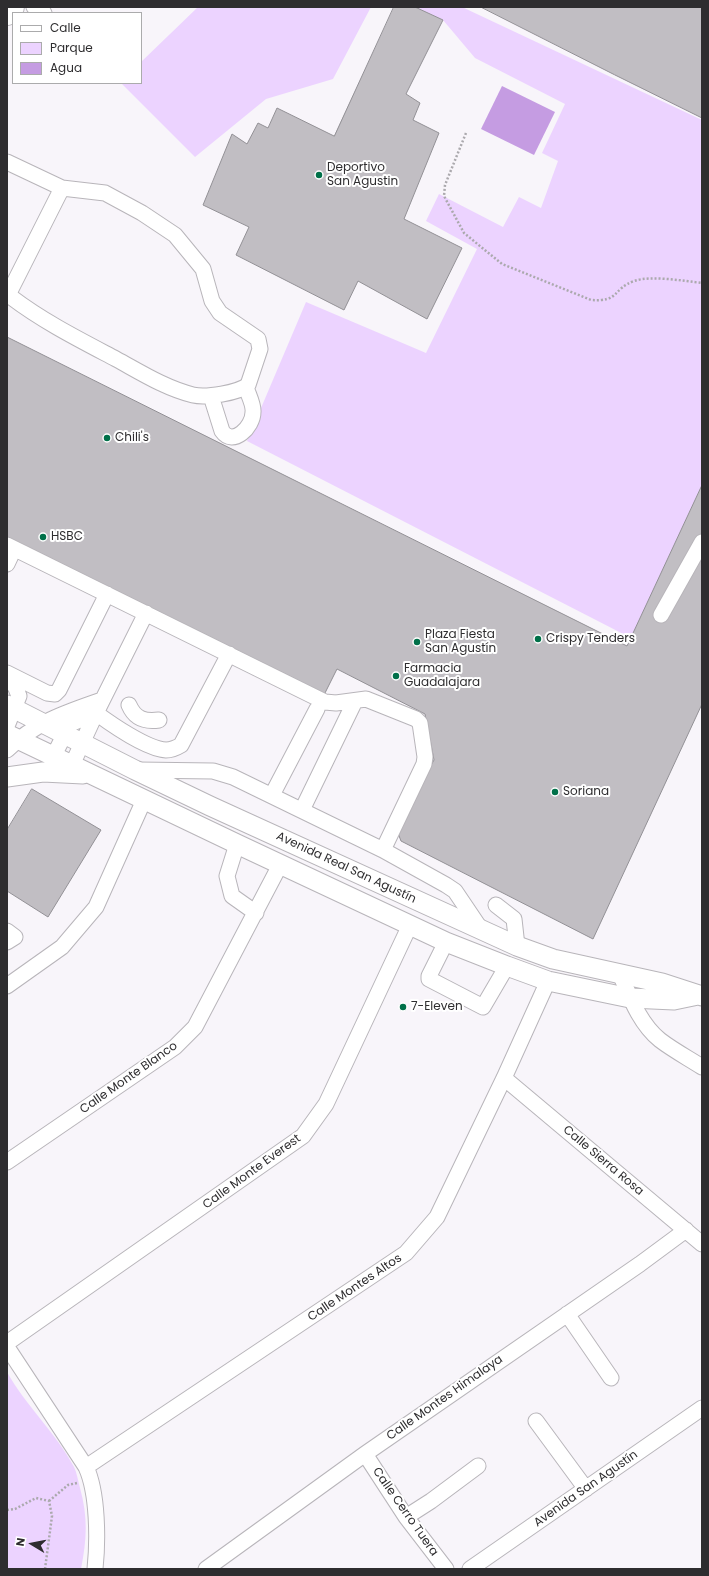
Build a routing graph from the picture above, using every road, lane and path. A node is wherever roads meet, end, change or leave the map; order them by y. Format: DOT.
graph roads {
  1 [pos="13,7"];
  2 [pos="7,14"];
  3 [pos="466,133"];
  4 [pos="7,162"];
  5 [pos="62,188"];
  6 [pos="702,283"];
  7 [pos="246,387"];
  8 [pos="212,396"];
  9 [pos="702,542"];
  10 [pos="10,547"];
  11 [pos="7,564"];
  12 [pos="107,594"];
  13 [pos="146,613"];
  14 [pos="661,615"];
  15 [pos="229,654"];
  16 [pos="7,673"];
  17 [pos="7,680"];
  18 [pos="355,701"];
  19 [pos="129,705"];
  20 [pos="11,707"];
  21 [pos="99,707"];
  22 [pos="318,710"];
  23 [pos="159,720"];
  24 [pos="43,722"];
  25 [pos="64,734"];
  26 [pos="10,737"];
  27 [pos="82,743"];
  28 [pos="54,755"];
  29 [pos="72,765"];
  30 [pos="135,770"];
  31 [pos="93,775"];
  32 [pos="7,777"];
  33 [pos="272,795"];
  34 [pos="144,800"];
  35 [pos="302,810"];
  36 [pos="237,844"];
  37 [pos="383,850"];
  38 [pos="280,865"];
  39 [pos="496,906"];
  40 [pos="256,913"];
  41 [pos="410,925"];
  42 [pos="7,931"];
  43 [pos="482,931"];
  44 [pos="7,942"];
  45 [pos="446,942"];
  46 [pos="517,946"];
  47 [pos="507,966"];
  48 [pos="620,974"];
  49 [pos="548,981"];
  50 [pos="7,986"];
  51 [pos="700,996"];
  52 [pos="630,998"];
  53 [pos="702,1067"];
  54 [pos="504,1078"];
  55 [pos="7,1162"];
  56 [pos="686,1230"];
  57 [pos="702,1244"];
  58 [pos="567,1314"];
  59 [pos="7,1343"];
  60 [pos="7,1347"];
  61 [pos="611,1378"];
  62 [pos="702,1408"];
  63 [pos="536,1421"];
  64 [pos="365,1454"];
  65 [pos="478,1466"];
  66 [pos="88,1472"];
  67 [pos="586,1489"];
  68 [pos="49,1501"];
  69 [pos="7,1510"];
  70 [pos="406,1517"];
  71 [pos="45,1569"];
  72 [pos="95,1569"];
  73 [pos="206,1569"];
  74 [pos="446,1569"];
  75 [pos="470,1569"];
  1 -- 2 [label="highway"];
  3 -- 6 [label="path"];
  4 -- 5 [label="street"];
  5 -- 7 [label="street"];
  5 -- 8 [label="street"];
  7 -- 8 [label="street"];
  7 -- 8 [label="street"];
  9 -- 14 [label="street"];
  10 -- 11 [label="street"];
  10 -- 12 [label="street"];
  12 -- 13 [label="street"];
  12 -- 16 [label="street"];
  13 -- 15 [label="street"];
  13 -- 21 [label="street"];
  15 -- 18 [label="street"];
  15 -- 21 [label="street"];
  17 -- 20 [label="street"];
  18 -- 35 [label="street"];
  18 -- 37 [label="street"];
  19 -- 23 [label="street"];
  20 -- 24 [label="main road, Avenida Real San Agustín"];
  20 -- 26 [label="street"];
  21 -- 24 [label="street"];
  21 -- 25 [label="street"];
  21 -- 27 [label="street"];
  22 -- 33 [label="street"];
  24 -- 25 [label="main road, Avenida Real San Agustín"];
  24 -- 26 [label="street"];
  25 -- 27 [label="main road, Avenida Real San Agustín"];
  25 -- 28 [label="street"];
  26 -- 28 [label="main road, Avenida Real San Agustín"];
  27 -- 29 [label="street"];
  27 -- 30 [label="main road, Avenida Real San Agustín"];
  28 -- 29 [label="main road, Avenida Real San Agustín"];
  29 -- 31 [label="main road, Avenida Real San Agustín"];
  30 -- 33 [label="street"];
  30 -- 43 [label="main road, Avenida Real San Agustín"];
  31 -- 32 [label="main road"];
  31 -- 34 [label="main road, Avenida Real San Agustín"];
  33 -- 35 [label="street"];
  34 -- 36 [label="main road, Avenida Real San Agustín"];
  34 -- 50 [label="street"];
  35 -- 37 [label="street"];
  36 -- 38 [label="main road, Avenida Real San Agustín"];
  36 -- 40 [label="street"];
  37 -- 43 [label="street"];
  38 -- 40 [label="street, Calle Monte Blanco"];
  38 -- 41 [label="main road, Avenida Real San Agustín"];
  39 -- 46 [label="street"];
  40 -- 55 [label="street, Calle Monte Blanco"];
  41 -- 45 [label="main road, Avenida Real San Agustín"];
  41 -- 59 [label="street, Calle Monte Everest"];
  42 -- 44 [label="street"];
  43 -- 46 [label="main road, Avenida Real San Agustín"];
  45 -- 47 [label="main road, Avenida Real San Agustín"];
  45 -- 47 [label="street"];
  46 -- 48 [label="main road, Avenida Real San Agustín"];
  47 -- 49 [label="main road, Avenida Real San Agustín"];
  48 -- 51 [label="main road, Avenida Real San Agustín"];
  48 -- 52 [label="street"];
  49 -- 52 [label="main road, Avenida Real San Agustín"];
  49 -- 54 [label="street, Calle Montes Altos"];
  51 -- 52 [label="main road, Avenida Real San Agustín"];
  52 -- 53 [label="street"];
  54 -- 56 [label="street, Calle Sierra Rosa"];
  54 -- 66 [label="street, Calle Montes Altos"];
  56 -- 57 [label="street, Calle Sierra Rosa"];
  56 -- 58 [label="street, Calle Montes Himalaya"];
  58 -- 61 [label="street"];
  58 -- 64 [label="street, Calle Montes Himalaya"];
  60 -- 66 [label="street"];
  62 -- 67 [label="street, Avenida San Agustín"];
  63 -- 67 [label="street"];
  64 -- 70 [label="street, Calle Cerro Tuera"];
  64 -- 73 [label="street, Calle Montes Himalaya"];
  65 -- 70 [label="street"];
  66 -- 68 [label="path"];
  66 -- 72 [label="street"];
  67 -- 75 [label="street, Avenida San Agustín"];
  68 -- 69 [label="path"];
  68 -- 71 [label="path"];
  70 -- 74 [label="street, Calle Cerro Tuera"];
}
